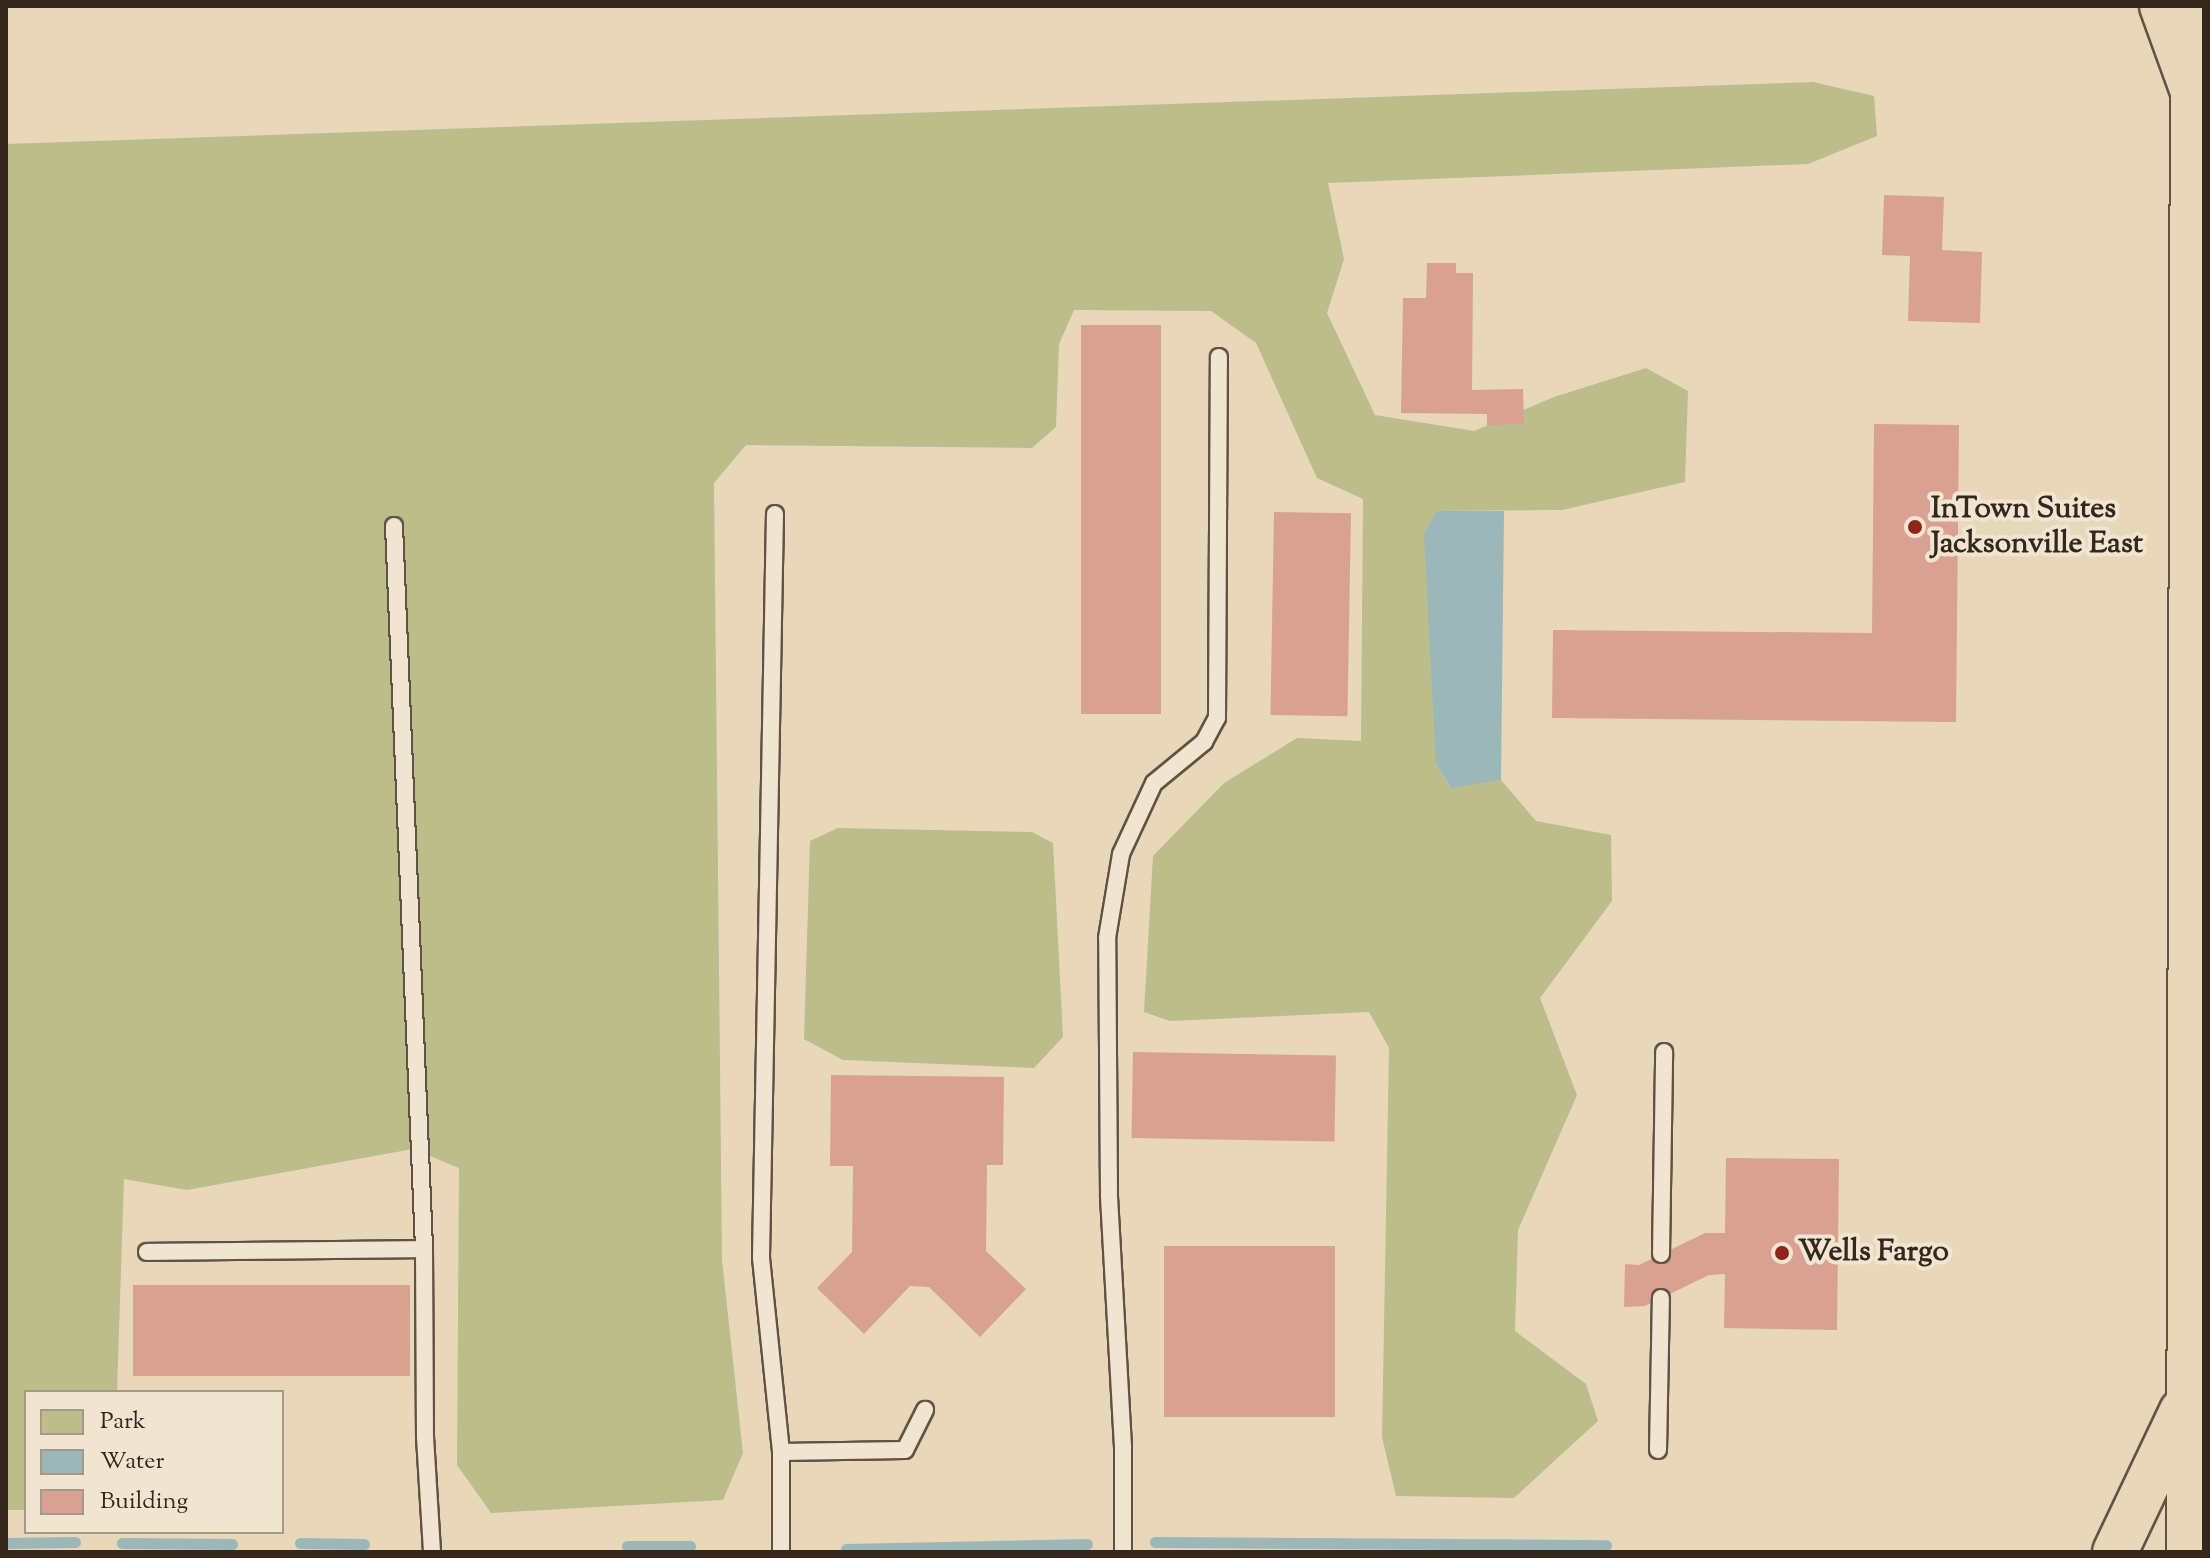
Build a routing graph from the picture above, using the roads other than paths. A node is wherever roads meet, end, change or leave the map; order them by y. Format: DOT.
graph roads {
  1 [pos="2162,6"];
  2 [pos="2193,6"];
  3 [pos="2192,89"];
  4 [pos="1219,357"];
  5 [pos="775,514"];
  6 [pos="394,526"];
  7 [pos="1664,1052"];
  8 [pos="424,1249"];
  9 [pos="147,1252"];
  10 [pos="1661,1254"];
  11 [pos="1661,1298"];
  12 [pos="2189,1394"];
  13 [pos="925,1410"];
  14 [pos="1658,1450"];
  15 [pos="781,1452"];
  16 [pos="432,1552"];
  17 [pos="781,1552"];
  18 [pos="1123,1552"];
  19 [pos="2115,1552"];
  20 [pos="2189,1552"];
  1 -- 3 [label="highway"];
  2 -- 3 [label="highway"];
  3 -- 12 [label="highway"];
  4 -- 18 [label="lane"];
  5 -- 15 [label="lane"];
  6 -- 8 [label="lane"];
  7 -- 10 [label="lane"];
  8 -- 9 [label="lane"];
  8 -- 16 [label="lane"];
  11 -- 14 [label="lane"];
  12 -- 19 [label="highway"];
  12 -- 20 [label="highway"];
  13 -- 15 [label="lane"];
  15 -- 17 [label="lane"];
}
